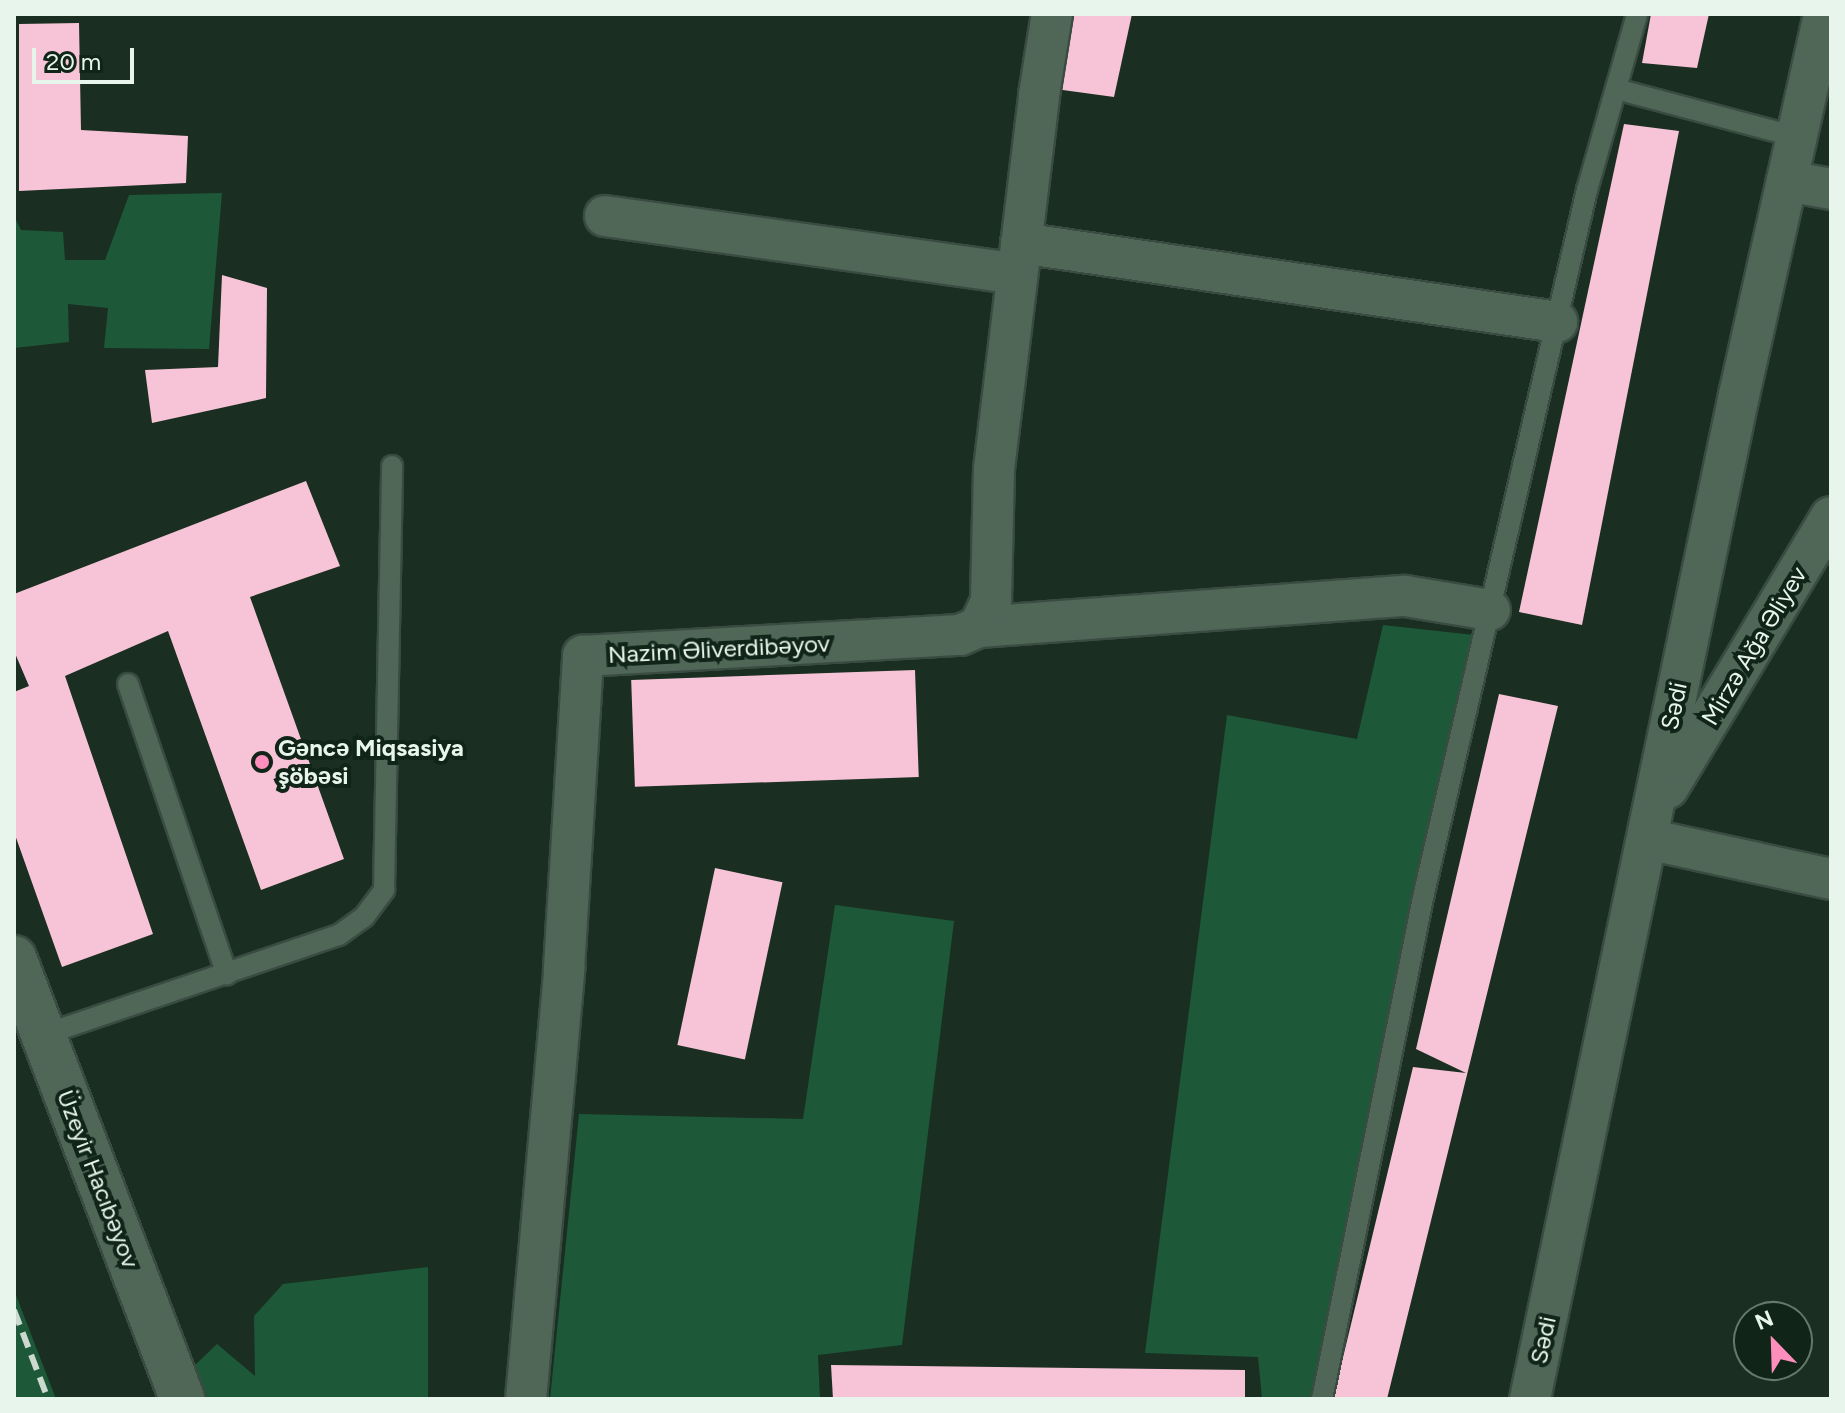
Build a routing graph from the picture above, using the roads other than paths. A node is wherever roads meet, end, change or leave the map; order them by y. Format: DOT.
graph roads {
  1 [pos="1052,14"];
  2 [pos="1637,14"];
  3 [pos="1824,14"];
  4 [pos="1616,89"];
  5 [pos="1797,137"];
  6 [pos="1787,181"];
  7 [pos="1831,189"];
  8 [pos="605,216"];
  9 [pos="1019,258"];
  10 [pos="1557,322"];
  11 [pos="392,466"];
  12 [pos="1831,517"];
  13 [pos="1490,610"];
  14 [pos="979,627"];
  15 [pos="128,684"];
  16 [pos="1649,827"];
  17 [pos="1831,879"];
  18 [pos="227,975"];
  19 [pos="17,977"];
  20 [pos="43,1035"];
  21 [pos="182,1399"];
  22 [pos="526,1399"];
  23 [pos="1322,1399"];
  24 [pos="1530,1399"];
  1 -- 9 [label="street"];
  2 -- 4 [label="lane"];
  3 -- 5 [label="street, Sədi"];
  4 -- 5 [label="lane"];
  4 -- 10 [label="lane"];
  5 -- 6 [label="street, Sədi"];
  6 -- 7 [label="street"];
  6 -- 16 [label="street, Sədi"];
  8 -- 9 [label="street"];
  9 -- 10 [label="street"];
  9 -- 14 [label="street"];
  10 -- 13 [label="lane"];
  11 -- 18 [label="lane"];
  12 -- 16 [label="street, Mirzə Ağa Əliyev"];
  13 -- 14 [label="street"];
  13 -- 23 [label="lane"];
  14 -- 22 [label="street, Nazim Əliverdibəyov"];
  15 -- 18 [label="lane"];
  16 -- 17 [label="street"];
  16 -- 24 [label="street, Sədi"];
  18 -- 20 [label="lane"];
  19 -- 20 [label="main road, Üzeyir Hacıbəyov"];
  20 -- 21 [label="main road, Üzeyir Hacıbəyov"];
}
